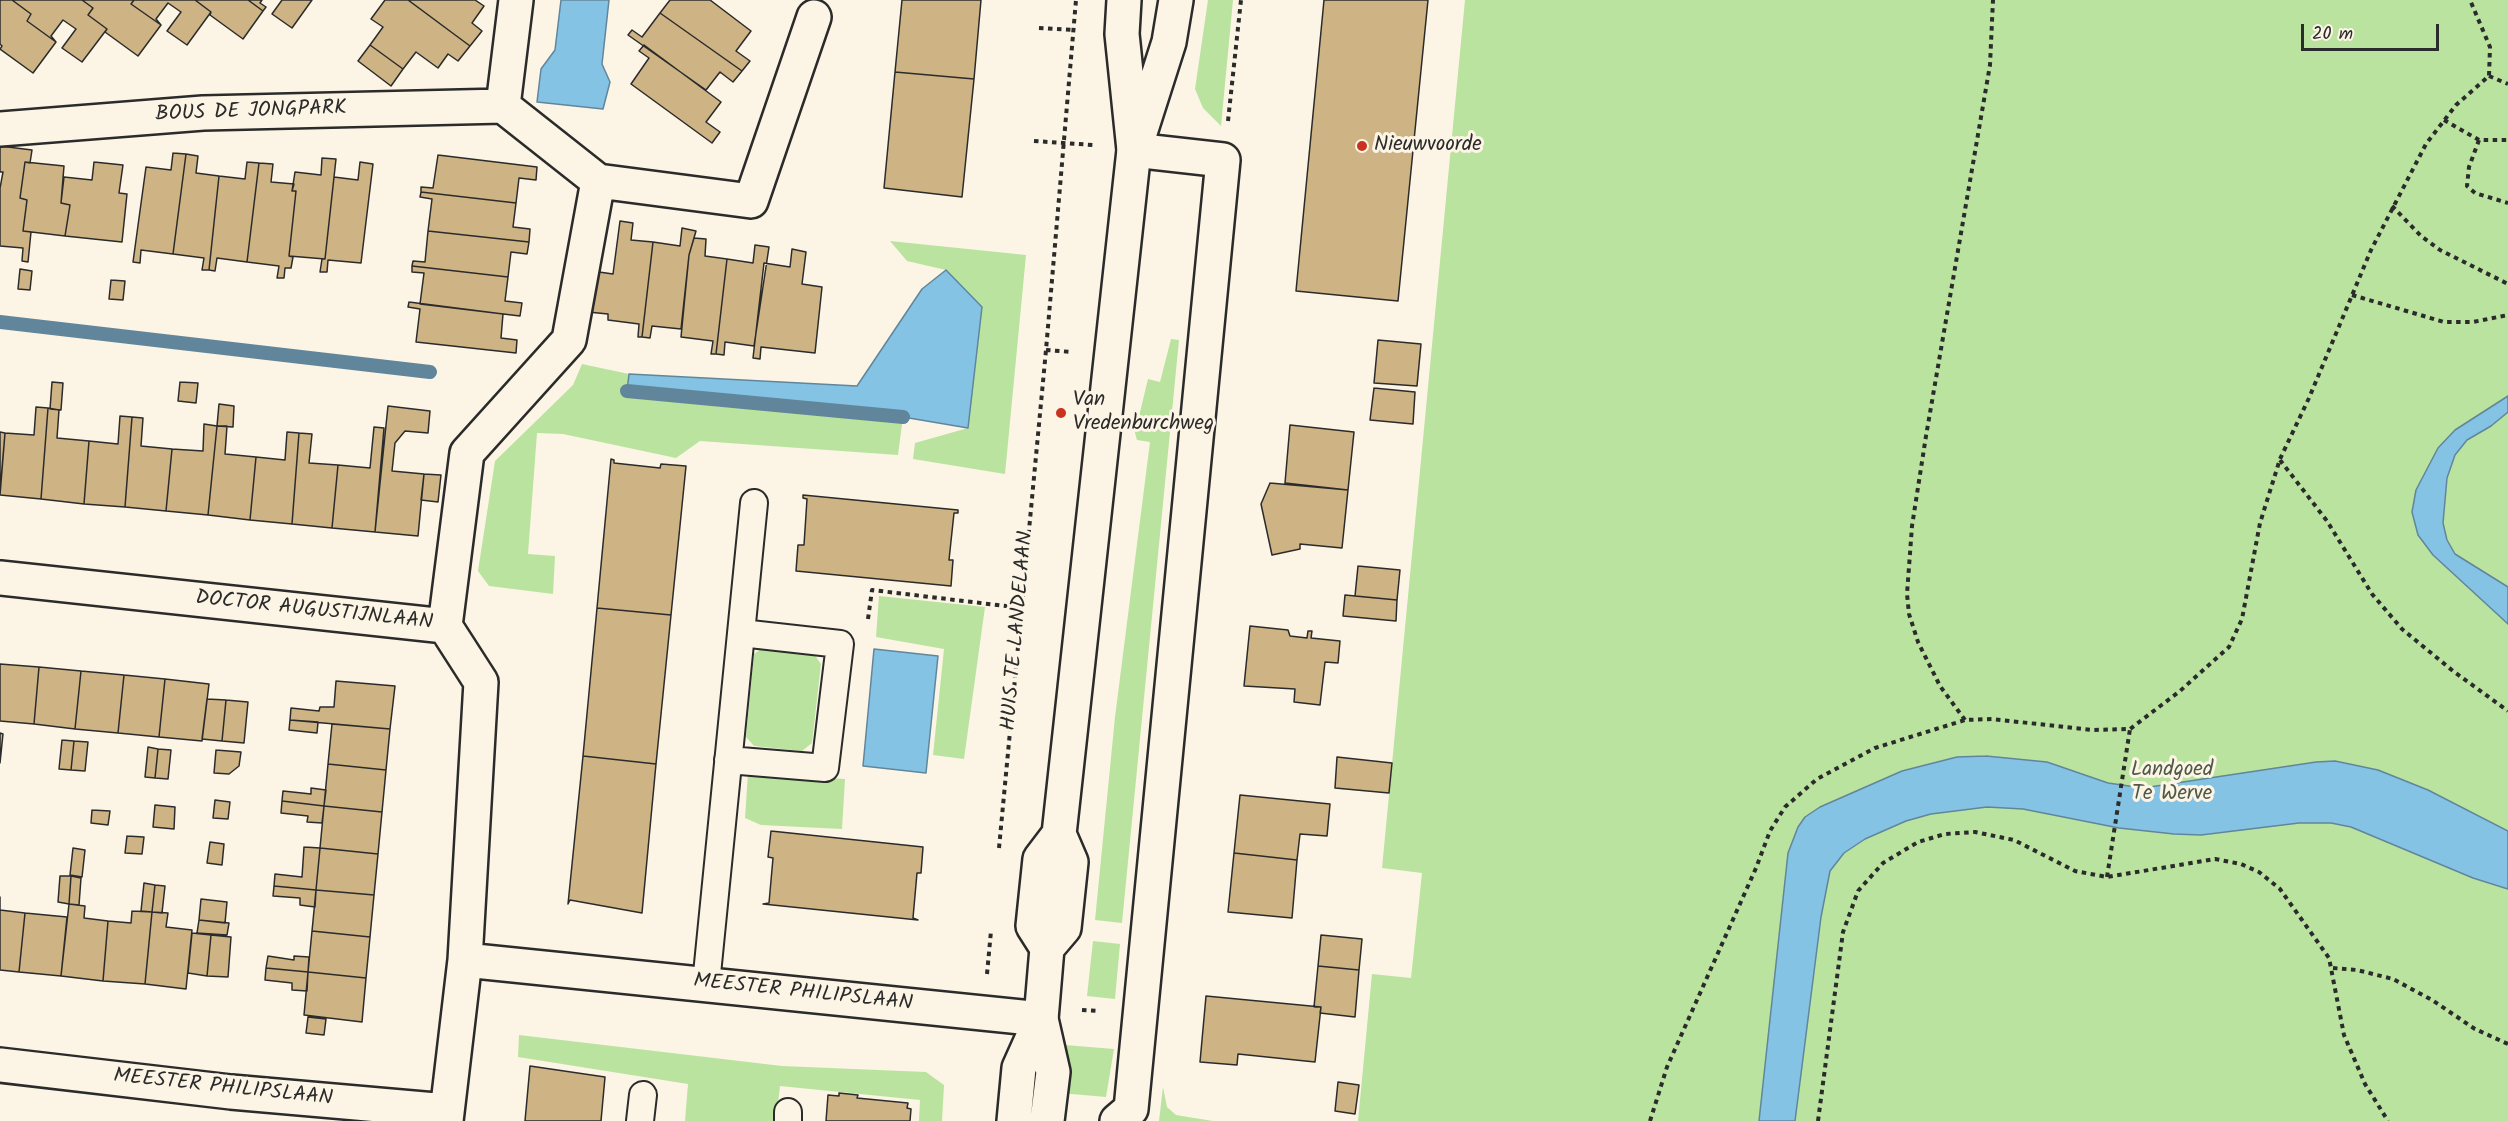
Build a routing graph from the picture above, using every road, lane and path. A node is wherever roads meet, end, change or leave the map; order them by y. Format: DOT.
graph roads {
  1 [pos="516,0"];
  2 [pos="1076,0"];
  3 [pos="1125,0"];
  4 [pos="1176,0"];
  5 [pos="1241,0"];
  6 [pos="1993,0"];
  7 [pos="2470,0"];
  8 [pos="814,17"];
  9 [pos="1039,27"];
  10 [pos="1073,30"];
  11 [pos="2489,76"];
  12 [pos="2508,84"];
  13 [pos="503,106"];
  14 [pos="2444,120"];
  15 [pos="0,129"];
  16 [pos="2479,140"];
  17 [pos="2508,140"];
  18 [pos="1034,141"];
  19 [pos="1065,142"];
  20 [pos="1134,150"];
  21 [pos="1223,160"];
  22 [pos="598,182"];
  23 [pos="2508,203"];
  24 [pos="2392,206"];
  25 [pos="2508,284"];
  26 [pos="2352,295"];
  27 [pos="2508,315"];
  28 [pos="1046,350"];
  29 [pos="1075,353"];
  30 [pos="2280,459"];
  31 [pos="754,503"];
  32 [pos="0,578"];
  33 [pos="1022,608"];
  34 [pos="445,626"];
  35 [pos="741,633"];
  36 [pos="840,644"];
  37 [pos="2508,711"];
  38 [pos="1965,720"];
  39 [pos="2130,729"];
  40 [pos="728,760"];
  41 [pos="998,858"];
  42 [pos="2107,877"];
  43 [pos="991,929"];
  44 [pos="465,960"];
  45 [pos="2333,968"];
  46 [pos="706,984"];
  47 [pos="983,1013"];
  48 [pos="1140,1015"];
  49 [pos="1041,1019"];
  50 [pos="2508,1044"];
  51 [pos="0,1065"];
  52 [pos="643,1095"];
  53 [pos="446,1116"];
  54 [pos="640,1121"];
  55 [pos="1014,1121"];
  56 [pos="1047,1121"];
  57 [pos="1117,1121"];
  58 [pos="1650,1121"];
  59 [pos="1818,1121"];
  60 [pos="2388,1121"];
  1 -- 13 [label="street"];
  2 -- 10 [label="path, HUIS TE LANDELAAN"];
  3 -- 20 [label="street"];
  4 -- 20 [label="street"];
  5 -- 21 [label="path"];
  6 -- 38 [label="path"];
  7 -- 11 [label="path"];
  8 -- 22 [label="street"];
  9 -- 10 [label="path"];
  10 -- 19 [label="path, HUIS TE LANDELAAN"];
  11 -- 12 [label="path"];
  11 -- 14 [label="path"];
  13 -- 15 [label="street, BOUS DE JONGPARK"];
  13 -- 22 [label="street"];
  14 -- 16 [label="path"];
  14 -- 24 [label="path"];
  16 -- 17 [label="path"];
  16 -- 23 [label="path"];
  18 -- 19 [label="path"];
  19 -- 28 [label="path, HUIS TE LANDELAAN"];
  20 -- 21 [label="street"];
  20 -- 49 [label="street"];
  21 -- 48 [label="street"];
  22 -- 34 [label="street"];
  24 -- 25 [label="path"];
  24 -- 26 [label="path"];
  26 -- 27 [label="path"];
  26 -- 30 [label="path"];
  28 -- 29 [label="path"];
  28 -- 33 [label="path, HUIS TE LANDELAAN"];
  30 -- 37 [label="path"];
  30 -- 39 [label="path"];
  31 -- 35 [label="lane"];
  32 -- 34 [label="street, DOCTOR AUGUSTIJNLAAN"];
  33 -- 36 [label="path"];
  33 -- 41 [label="path, HUIS TE LANDELAAN"];
  34 -- 44 [label="street, DOCTOR AUGUSTIJNLAAN"];
  35 -- 36 [label="lane"];
  35 -- 40 [label="lane"];
  36 -- 40 [label="lane"];
  38 -- 39 [label="path"];
  38 -- 58 [label="path"];
  39 -- 42 [label="path"];
  40 -- 46 [label="lane"];
  42 -- 45 [label="path"];
  42 -- 59 [label="path"];
  43 -- 47 [label="path"];
  44 -- 46 [label="street, MEESTER PHILIPSLAAN"];
  44 -- 53 [label="street, DOCTOR AUGUSTIJNLAAN"];
  45 -- 50 [label="path"];
  45 -- 60 [label="path"];
  46 -- 47 [label="street, MEESTER PHILIPSLAAN"];
  47 -- 49 [label="street, MEESTER PHILIPSLAAN"];
  48 -- 49 [label="path"];
  48 -- 57 [label="street"];
  49 -- 55 [label="street"];
  49 -- 56 [label="street"];
  51 -- 53 [label="street, MEESTER PHILIPSLAAN"];
  52 -- 54 [label="lane"];
}
